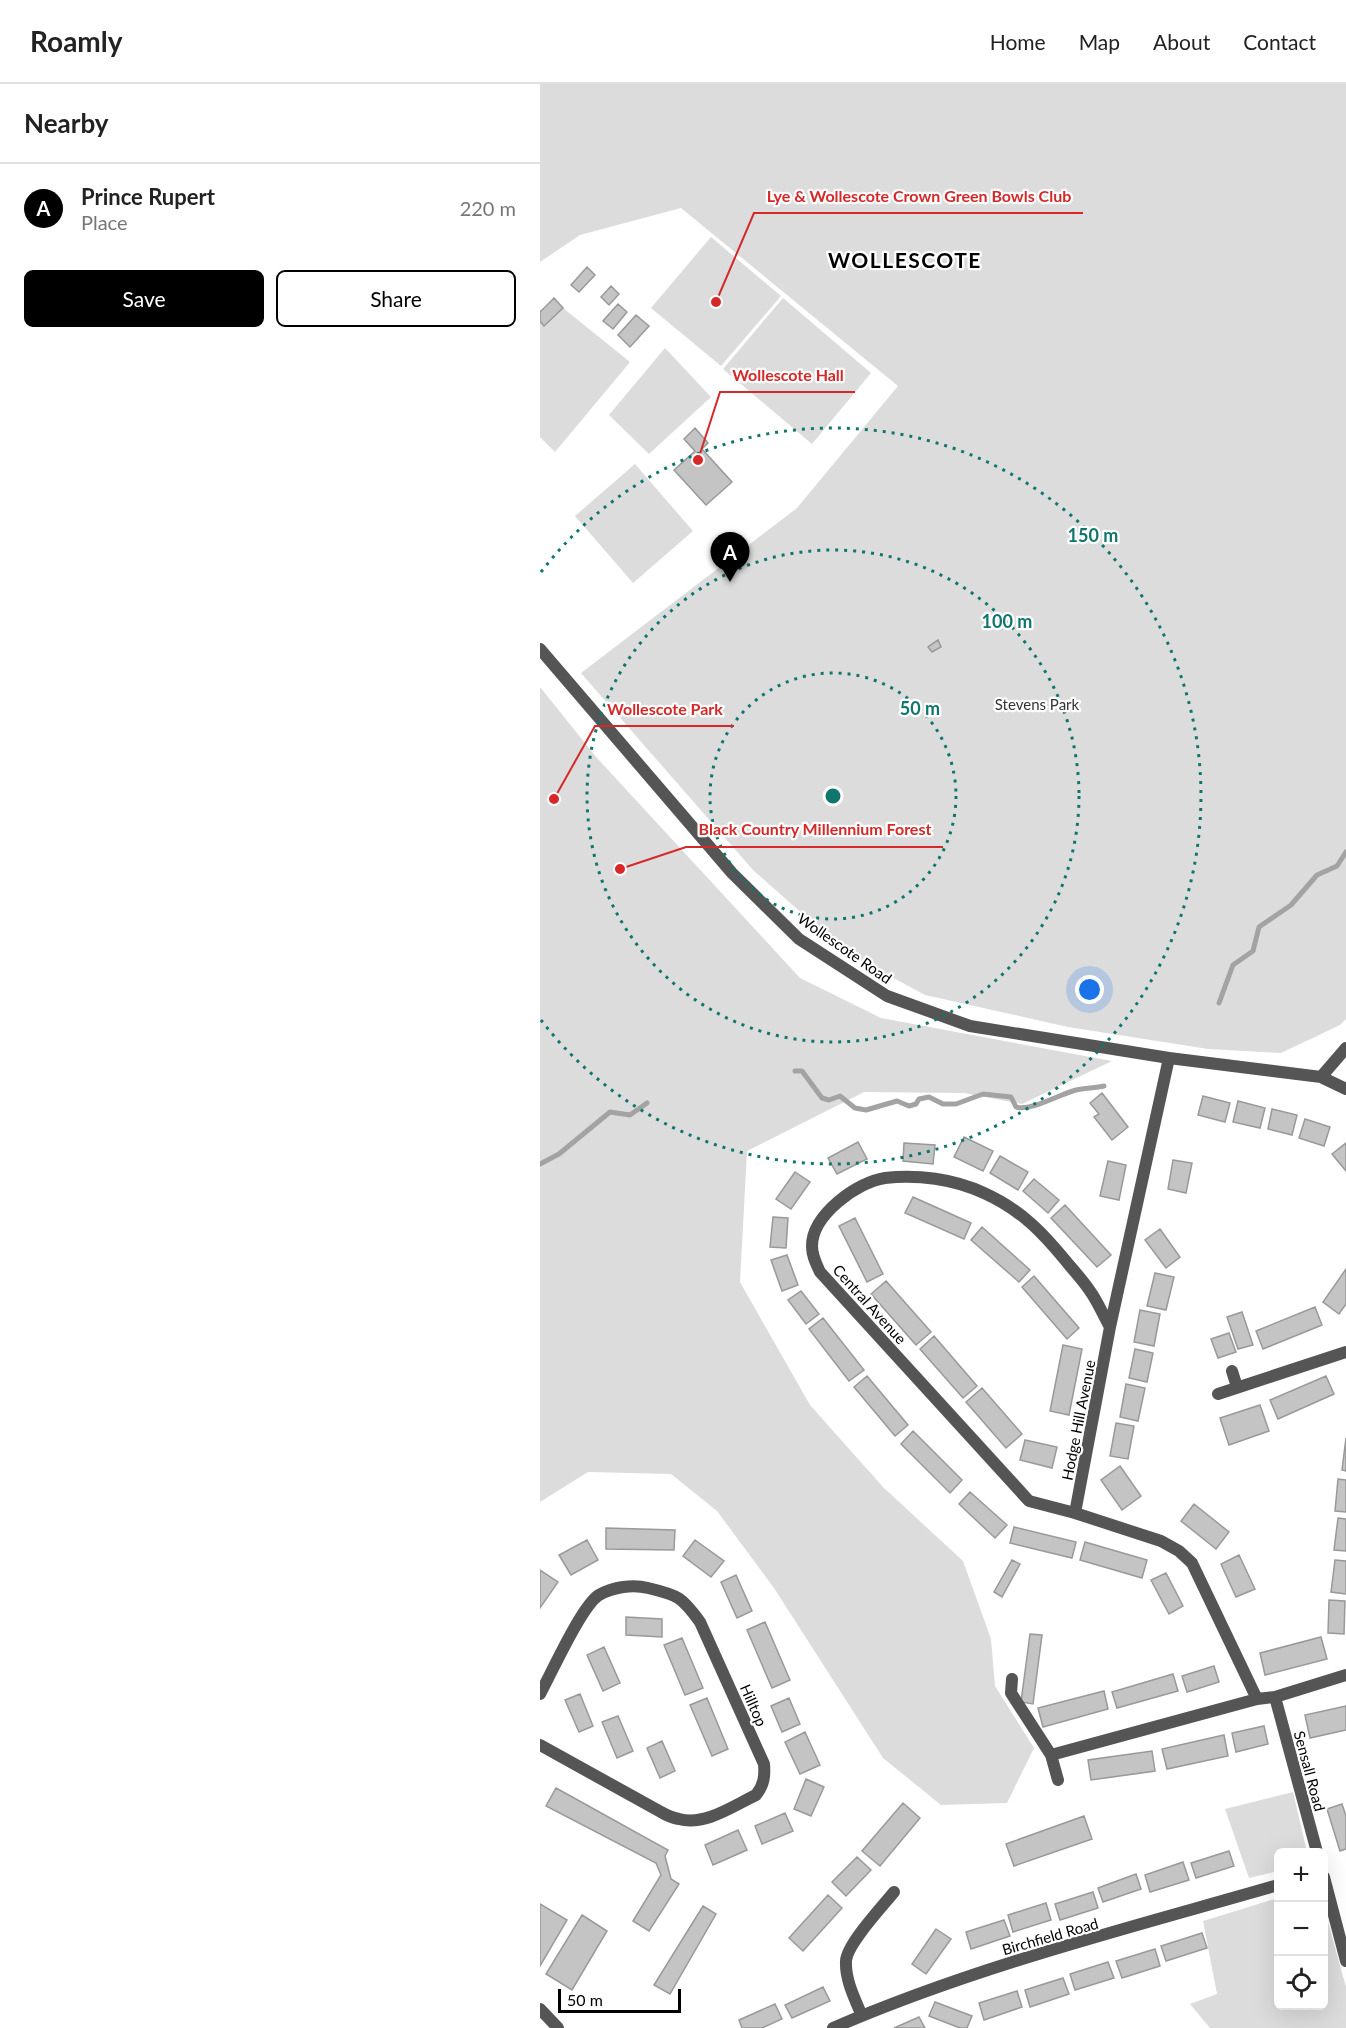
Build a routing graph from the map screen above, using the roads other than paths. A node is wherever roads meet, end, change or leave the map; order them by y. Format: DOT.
graph roads {
  1 [pos="540,649"];
  2 [pos="1346,1048"];
  3 [pos="1169,1058"];
  4 [pos="1321,1077"];
  5 [pos="1346,1089"];
  6 [pos="1110,1327"];
  7 [pos="1346,1352"];
  8 [pos="1232,1371"];
  9 [pos="1237,1387"];
  10 [pos="1218,1394"];
  11 [pos="1075,1513"];
  12 [pos="1346,1675"];
  13 [pos="1012,1679"];
  14 [pos="540,1694"];
  15 [pos="1275,1696"];
  16 [pos="1257,1699"];
  17 [pos="540,1745"];
  18 [pos="1051,1755"];
  19 [pos="1058,1780"];
  20 [pos="1316,1848"];
  21 [pos="1274,1886"];
  22 [pos="894,1892"];
  23 [pos="1328,1894"];
  24 [pos="1346,1960"];
  25 [pos="540,2009"];
  26 [pos="862,2016"];
  27 [pos="558,2028"];
  28 [pos="833,2028"];
  1 -- 3 [label="street, Wollescote Road"];
  2 -- 4 [label="street"];
  3 -- 4 [label="street, Wollescote Road"];
  3 -- 6 [label="street, Hodge Hill Avenue"];
  4 -- 5 [label="street, Wollescote Road"];
  6 -- 11 [label="street, Hodge Hill Avenue"];
  6 -- 11 [label="street, Central Avenue"];
  7 -- 9 [label="street"];
  8 -- 9 [label="street"];
  9 -- 10 [label="street"];
  11 -- 16 [label="street"];
  12 -- 15 [label="street"];
  13 -- 18 [label="street"];
  14 -- 17 [label="street, Hilltop"];
  15 -- 16 [label="street"];
  15 -- 20 [label="street, Sensall Road"];
  16 -- 18 [label="street"];
  18 -- 19 [label="street"];
  21 -- 26 [label="street, Birchfield Road"];
  22 -- 26 [label="street"];
  23 -- 24 [label="street"];
  25 -- 27 [label="street"];
  26 -- 28 [label="street, Birchfield Road"];
}
